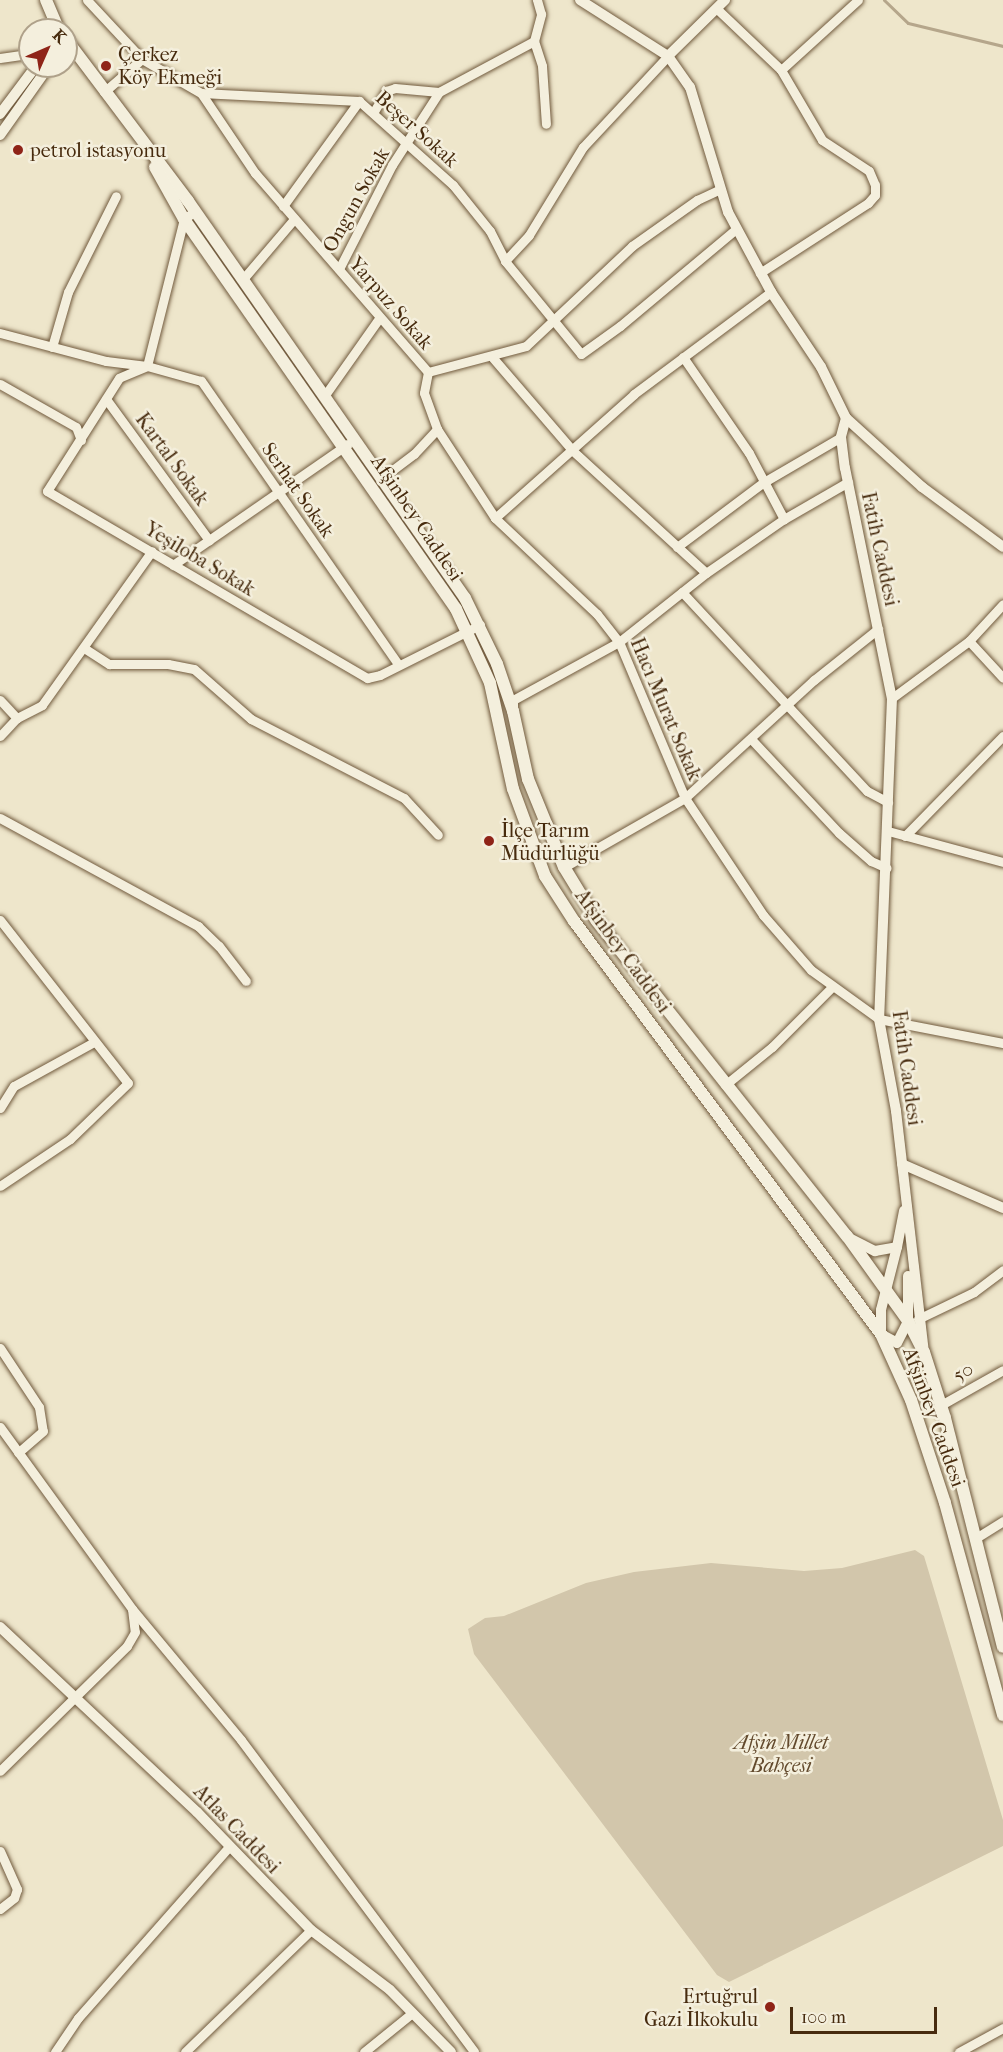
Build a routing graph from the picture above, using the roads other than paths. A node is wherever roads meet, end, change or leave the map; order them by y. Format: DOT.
graph roads {
  1 [pos="46,0"];
  2 [pos="87,0"];
  3 [pos="537,0"];
  4 [pos="725,0"];
  5 [pos="858,0"];
  6 [pos="584,1"];
  7 [pos="716,8"];
  8 [pos="53,18"];
  9 [pos="534,41"];
  10 [pos="18,56"];
  11 [pos="668,56"];
  12 [pos="0,58"];
  13 [pos="78,58"];
  14 [pos="142,59"];
  15 [pos="781,70"];
  16 [pos="27,78"];
  17 [pos="40,78"];
  18 [pos="104,92"];
  19 [pos="439,92"];
  20 [pos="201,93"];
  21 [pos="359,101"];
  22 [pos="373,113"];
  23 [pos="0,114"];
  24 [pos="546,124"];
  25 [pos="133,127"];
  26 [pos="0,135"];
  27 [pos="407,144"];
  28 [pos="718,190"];
  29 [pos="116,196"];
  30 [pos="283,206"];
  31 [pos="195,211"];
  32 [pos="184,219"];
  33 [pos="294,219"];
  34 [pos="736,229"];
  35 [pos="505,261"];
  36 [pos="339,269"];
  37 [pos="760,273"];
  38 [pos="243,279"];
  39 [pos="771,292"];
  40 [pos="380,317"];
  41 [pos="551,320"];
  42 [pos="2,334"];
  43 [pos="0,346"];
  44 [pos="52,347"];
  45 [pos="683,357"];
  46 [pos="493,358"];
  47 [pos="106,361"];
  48 [pos="147,366"];
  49 [pos="428,372"];
  50 [pos="119,378"];
  51 [pos="0,384"];
  52 [pos="325,395"];
  53 [pos="106,399"];
  54 [pos="846,418"];
  55 [pos="437,429"];
  56 [pos="841,437"];
  57 [pos="81,440"];
  58 [pos="355,440"];
  59 [pos="345,447"];
  60 [pos="573,451"];
  61 [pos="382,478"];
  62 [pos="764,482"];
  63 [pos="848,482"];
  64 [pos="277,492"];
  65 [pos="495,518"];
  66 [pos="784,519"];
  67 [pos="209,540"];
  68 [pos="677,547"];
  69 [pos="1003,547"];
  70 [pos="152,551"];
  71 [pos="173,565"];
  72 [pos="706,573"];
  73 [pos="682,592"];
  74 [pos="1003,604"];
  75 [pos="480,625"];
  76 [pos="878,629"];
  77 [pos="468,632"];
  78 [pos="969,641"];
  79 [pos="620,642"];
  80 [pos="84,648"];
  81 [pos="398,664"];
  82 [pos="1003,678"];
  83 [pos="892,698"];
  84 [pos="0,700"];
  85 [pos="786,708"];
  86 [pos="513,711"];
  87 [pos="17,718"];
  88 [pos="0,736"];
  89 [pos="1003,736"];
  90 [pos="752,740"];
  91 [pos="685,798"];
  92 [pos="888,802"];
  93 [pos="0,818"];
  94 [pos="888,831"];
  95 [pos="438,835"];
  96 [pos="905,836"];
  97 [pos="1003,862"];
  98 [pos="564,867"];
  99 [pos="887,868"];
  100 [pos="0,920"];
  101 [pos="246,981"];
  102 [pos="832,987"];
  103 [pos="879,1019"];
  104 [pos="1002,1041"];
  105 [pos="94,1042"];
  106 [pos="725,1085"];
  107 [pos="0,1108"];
  108 [pos="902,1164"];
  109 [pos="1,1184"];
  110 [pos="907,1196"];
  111 [pos="1003,1208"];
  112 [pos="847,1236"];
  113 [pos="897,1247"];
  114 [pos="1003,1269"];
  115 [pos="888,1292"];
  116 [pos="913,1320"];
  117 [pos="881,1334"];
  118 [pos="0,1348"];
  119 [pos="1003,1370"];
  120 [pos="941,1405"];
  121 [pos="0,1427"];
  122 [pos="18,1453"];
  123 [pos="1003,1521"];
  124 [pos="976,1538"];
  125 [pos="132,1609"];
  126 [pos="999,1616"];
  127 [pos="0,1627"];
  128 [pos="1003,1647"];
  129 [pos="73,1698"];
  130 [pos="1003,1715"];
  131 [pos="0,1771"];
  132 [pos="230,1847"];
  133 [pos="0,1851"];
  134 [pos="0,1909"];
  135 [pos="311,1930"];
  136 [pos="412,2013"];
  137 [pos="1003,2028"];
  138 [pos="58,2051"];
  139 [pos="185,2052"];
  140 [pos="364,2052"];
  141 [pos="451,2052"];
  142 [pos="474,2052"];
  143 [pos="959,2052"];
  1 -- 8 [label="main road"];
  2 -- 14 [label="street, Beşer Sokak"];
  3 -- 9 [label="street"];
  4 -- 7 [label="street"];
  5 -- 15 [label="street"];
  6 -- 11 [label="street"];
  7 -- 11 [label="street"];
  7 -- 15 [label="street"];
  9 -- 19 [label="street"];
  9 -- 24 [label="street"];
  10 -- 12 [label="street"];
  11 -- 28 [label="street"];
  11 -- 35 [label="street"];
  13 -- 18 [label="main road, Afşinbey Caddesi"];
  14 -- 18 [label="street"];
  14 -- 20 [label="street, Beşer Sokak"];
  15 -- 37 [label="street"];
  16 -- 23 [label="street"];
  17 -- 26 [label="street"];
  18 -- 25 [label="main road, Afşinbey Caddesi"];
  19 -- 22 [label="street"];
  19 -- 27 [label="street, Ongun Sokak"];
  20 -- 21 [label="street, Beşer Sokak"];
  20 -- 30 [label="street, Yarpuz Sokak"];
  21 -- 22 [label="street, Beşer Sokak"];
  21 -- 30 [label="street"];
  22 -- 27 [label="street, Beşer Sokak"];
  25 -- 31 [label="main road, Afşinbey Caddesi"];
  25 -- 32 [label="main road, Afşinbey Caddesi"];
  27 -- 35 [label="street, Beşer Sokak"];
  27 -- 36 [label="street, Ongun Sokak"];
  28 -- 34 [label="street"];
  28 -- 41 [label="street, Yarpuz Sokak"];
  29 -- 44 [label="street"];
  30 -- 33 [label="street, Yarpuz Sokak"];
  31 -- 32 [label="street"];
  31 -- 38 [label="main road, Afşinbey Caddesi"];
  32 -- 48 [label="street"];
  32 -- 59 [label="main road, Afşinbey Caddesi"];
  33 -- 36 [label="street, Yarpuz Sokak"];
  33 -- 38 [label="street"];
  34 -- 37 [label="street"];
  34 -- 41 [label="street, Beşer Sokak"];
  35 -- 41 [label="street, Beşer Sokak"];
  36 -- 40 [label="street, Yarpuz Sokak"];
  37 -- 39 [label="street"];
  38 -- 52 [label="main road, Afşinbey Caddesi"];
  39 -- 45 [label="street"];
  39 -- 54 [label="street"];
  40 -- 49 [label="street, Yarpuz Sokak"];
  40 -- 52 [label="street"];
  41 -- 46 [label="street, Yarpuz Sokak"];
  42 -- 43 [label="street"];
  42 -- 44 [label="street, Serhat Sokak"];
  44 -- 47 [label="street, Serhat Sokak"];
  45 -- 60 [label="street"];
  45 -- 62 [label="street"];
  46 -- 49 [label="street, Yarpuz Sokak"];
  46 -- 60 [label="street"];
  47 -- 48 [label="street, Serhat Sokak"];
  47 -- 50 [label="street"];
  48 -- 50 [label="street"];
  48 -- 64 [label="street, Serhat Sokak"];
  49 -- 55 [label="street, Hacı Murat Sokak"];
  50 -- 53 [label="street, Yeşiloba Sokak"];
  51 -- 57 [label="street"];
  52 -- 58 [label="main road, Afşinbey Caddesi"];
  53 -- 57 [label="street, Yeşiloba Sokak"];
  53 -- 67 [label="street, Kartal Sokak"];
  54 -- 56 [label="street, Fatih Caddesi"];
  54 -- 69 [label="street"];
  55 -- 61 [label="street"];
  55 -- 65 [label="street, Hacı Murat Sokak"];
  56 -- 62 [label="street"];
  56 -- 63 [label="street, Fatih Caddesi"];
  57 -- 70 [label="street, Yeşiloba Sokak"];
  58 -- 59 [label="street"];
  58 -- 61 [label="main road, Afşinbey Caddesi"];
  59 -- 64 [label="street"];
  59 -- 77 [label="main road, Afşinbey Caddesi"];
  60 -- 65 [label="street"];
  60 -- 68 [label="street"];
  61 -- 75 [label="main road, Afşinbey Caddesi"];
  62 -- 66 [label="street"];
  62 -- 68 [label="street"];
  63 -- 66 [label="street"];
  63 -- 76 [label="street, Fatih Caddesi"];
  64 -- 67 [label="street"];
  64 -- 81 [label="street, Serhat Sokak"];
  65 -- 79 [label="street, Hacı Murat Sokak"];
  66 -- 72 [label="street"];
  67 -- 71 [label="street"];
  68 -- 72 [label="street"];
  70 -- 71 [label="street, Yeşiloba Sokak"];
  70 -- 80 [label="street"];
  71 -- 81 [label="street, Yeşiloba Sokak"];
  72 -- 73 [label="street"];
  73 -- 79 [label="street"];
  73 -- 85 [label="street"];
  74 -- 78 [label="street"];
  75 -- 77 [label="street, Yeşiloba Sokak"];
  75 -- 86 [label="main road, Afşinbey Caddesi"];
  76 -- 83 [label="street, Fatih Caddesi"];
  76 -- 85 [label="street"];
  77 -- 81 [label="street, Yeşiloba Sokak"];
  77 -- 117 [label="main road, Afşinbey Caddesi"];
  78 -- 82 [label="street"];
  78 -- 83 [label="street"];
  79 -- 86 [label="street"];
  79 -- 91 [label="street, Hacı Murat Sokak"];
  80 -- 87 [label="street"];
  80 -- 95 [label="street"];
  83 -- 92 [label="street, Fatih Caddesi"];
  84 -- 87 [label="street"];
  85 -- 90 [label="street"];
  85 -- 92 [label="street"];
  86 -- 98 [label="main road, Afşinbey Caddesi"];
  87 -- 88 [label="street"];
  89 -- 96 [label="street"];
  90 -- 91 [label="street"];
  90 -- 99 [label="street"];
  91 -- 98 [label="street"];
  91 -- 102 [label="street, Hacı Murat Sokak"];
  92 -- 94 [label="street, Fatih Caddesi"];
  93 -- 101 [label="street"];
  94 -- 96 [label="street"];
  94 -- 99 [label="street, Fatih Caddesi"];
  96 -- 97 [label="street"];
  98 -- 106 [label="main road, Afşinbey Caddesi"];
  99 -- 103 [label="street, Fatih Caddesi"];
  100 -- 105 [label="street"];
  102 -- 103 [label="street, Hacı Murat Sokak"];
  102 -- 106 [label="street"];
  103 -- 104 [label="street"];
  103 -- 108 [label="street, Fatih Caddesi"];
  105 -- 107 [label="street"];
  105 -- 109 [label="street"];
  106 -- 112 [label="main road, Afşinbey Caddesi"];
  108 -- 110 [label="street, Fatih Caddesi"];
  108 -- 111 [label="street"];
  110 -- 113 [label="street"];
  110 -- 116 [label="street, Fatih Caddesi"];
  112 -- 113 [label="street"];
  112 -- 115 [label="main road, Afşinbey Caddesi"];
  113 -- 115 [label="street"];
  114 -- 116 [label="street"];
  115 -- 116 [label="main road, Afşinbey Caddesi"];
  115 -- 117 [label="street"];
  116 -- 117 [label="street"];
  116 -- 120 [label="main road, Afşinbey Caddesi"];
  117 -- 130 [label="main road, Afşinbey Caddesi"];
  118 -- 122 [label="street"];
  119 -- 120 [label="street, 50"];
  120 -- 124 [label="main road, Afşinbey Caddesi"];
  121 -- 122 [label="street"];
  122 -- 125 [label="street"];
  123 -- 124 [label="street"];
  124 -- 126 [label="main road, Afşinbey Caddesi"];
  125 -- 129 [label="street"];
  125 -- 142 [label="street"];
  126 -- 128 [label="main road, Afşinbey Caddesi"];
  127 -- 129 [label="street, Atlas Caddesi"];
  129 -- 131 [label="street"];
  129 -- 132 [label="street, Atlas Caddesi"];
  132 -- 135 [label="street, Atlas Caddesi"];
  132 -- 138 [label="street"];
  133 -- 134 [label="street"];
  135 -- 136 [label="street, Atlas Caddesi"];
  135 -- 139 [label="street"];
  136 -- 140 [label="street"];
  136 -- 141 [label="street, Atlas Caddesi"];
  137 -- 143 [label="street"];
}
